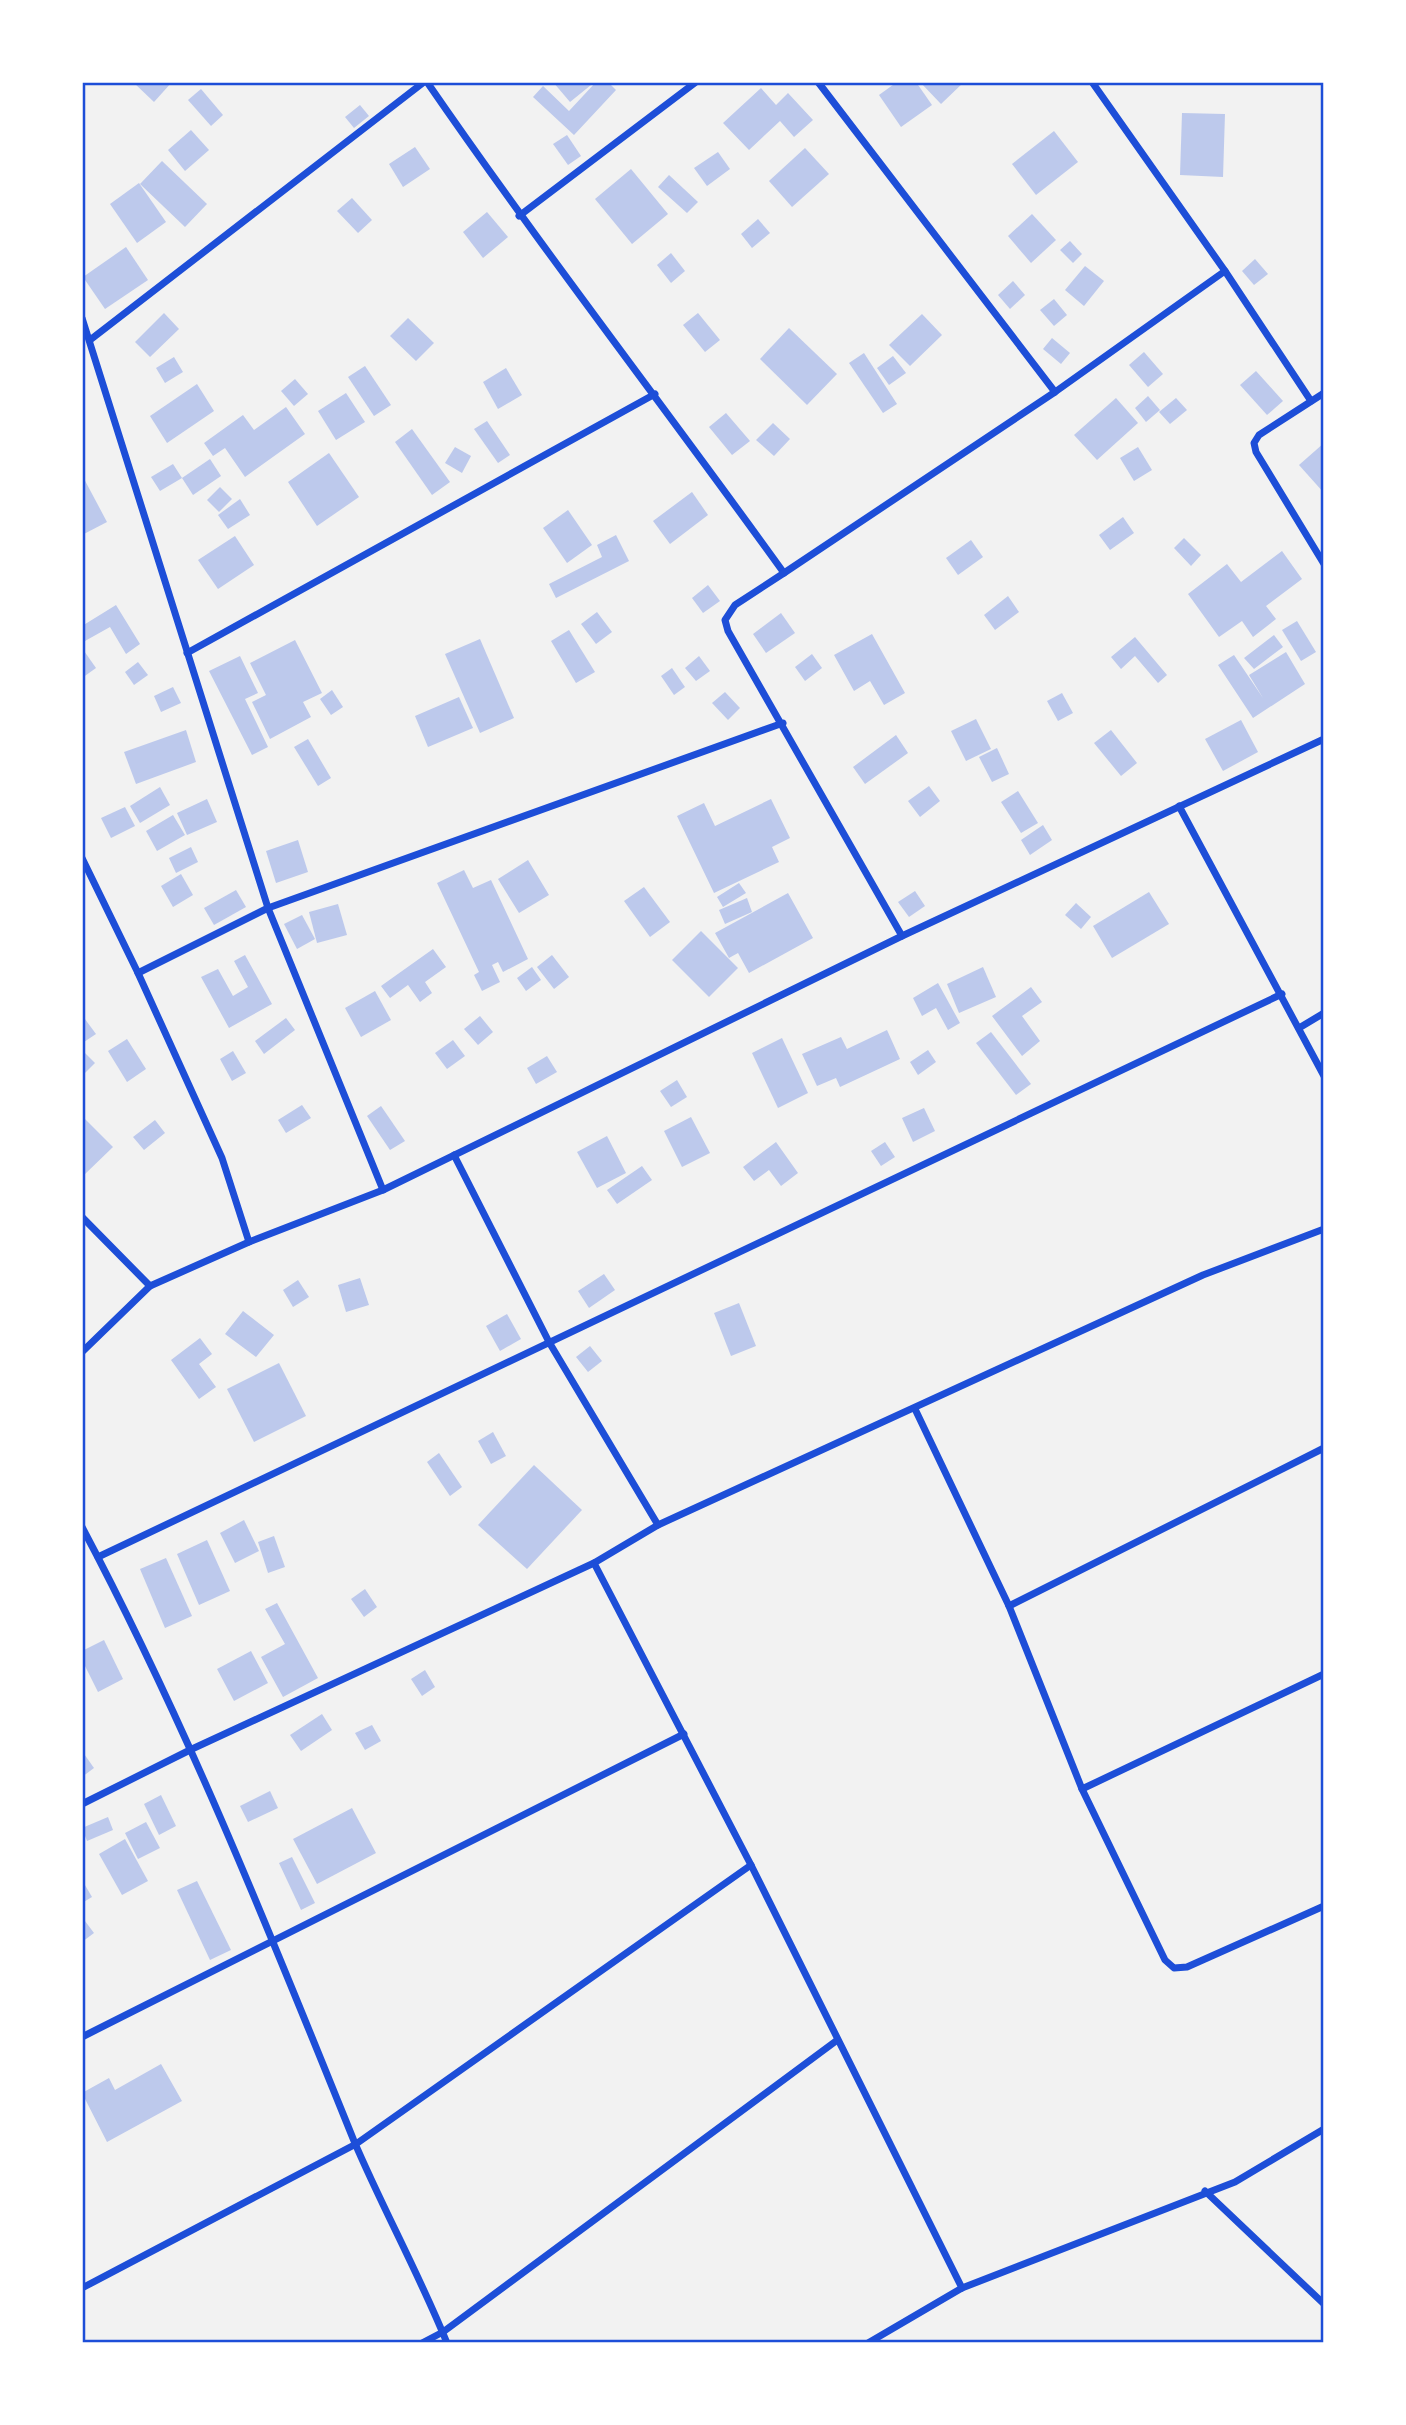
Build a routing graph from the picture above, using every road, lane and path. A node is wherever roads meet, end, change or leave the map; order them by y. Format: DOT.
graph roads {
  1 [pos="426,82"];
  2 [pos="696,82"];
  3 [pos="818,82"];
  4 [pos="1094,83"];
  5 [pos="519,216"];
  6 [pos="1225,271"];
  7 [pos="82,318"];
  8 [pos="90,340"];
  9 [pos="1055,392"];
  10 [pos="1324,393"];
  11 [pos="655,394"];
  12 [pos="1311,401"];
  13 [pos="1324,564"];
  14 [pos="784,573"];
  15 [pos="187,653"];
  16 [pos="783,723"];
  17 [pos="1324,739"];
  18 [pos="1179,806"];
  19 [pos="82,858"];
  20 [pos="268,908"];
  21 [pos="902,936"];
  22 [pos="138,973"];
  23 [pos="1282,994"];
  24 [pos="1324,1013"];
  25 [pos="1299,1028"];
  26 [pos="1324,1076"];
  27 [pos="454,1155"];
  28 [pos="383,1190"];
  29 [pos="82,1217"];
  30 [pos="1324,1228"];
  31 [pos="249,1242"];
  32 [pos="150,1286"];
  33 [pos="549,1342"];
  34 [pos="82,1352"];
  35 [pos="915,1409"];
  36 [pos="1324,1448"];
  37 [pos="658,1525"];
  38 [pos="82,1527"];
  39 [pos="98,1558"];
  40 [pos="594,1563"];
  41 [pos="1009,1606"];
  42 [pos="1324,1674"];
  43 [pos="684,1734"];
  44 [pos="192,1749"];
  45 [pos="1082,1789"];
  46 [pos="82,1804"];
  47 [pos="751,1866"];
  48 [pos="1324,1906"];
  49 [pos="274,1940"];
  50 [pos="82,2037"];
  51 [pos="836,2041"];
  52 [pos="1324,2129"];
  53 [pos="356,2144"];
  54 [pos="1205,2192"];
  55 [pos="82,2288"];
  56 [pos="962,2288"];
  57 [pos="1324,2304"];
  58 [pos="443,2332"];
  59 [pos="422,2343"];
  60 [pos="447,2343"];
  61 [pos="868,2343"];
  1 -- 5 [label="street"];
  1 -- 8 [label="street"];
  2 -- 5 [label="street"];
  3 -- 9 [label="street"];
  4 -- 6 [label="street"];
  5 -- 11 [label="street"];
  6 -- 9 [label="street"];
  6 -- 12 [label="street"];
  7 -- 8 [label="street"];
  8 -- 15 [label="street"];
  9 -- 14 [label="street"];
  10 -- 12 [label="street"];
  11 -- 14 [label="street"];
  11 -- 15 [label="street"];
  12 -- 13 [label="street"];
  14 -- 16 [label="street"];
  15 -- 20 [label="street"];
  16 -- 20 [label="street"];
  16 -- 21 [label="street"];
  17 -- 18 [label="street"];
  18 -- 21 [label="street"];
  18 -- 23 [label="street"];
  19 -- 22 [label="street"];
  20 -- 22 [label="street"];
  20 -- 28 [label="street"];
  21 -- 27 [label="street"];
  22 -- 31 [label="street"];
  23 -- 25 [label="street"];
  23 -- 33 [label="street"];
  24 -- 25 [label="street"];
  25 -- 26 [label="street"];
  27 -- 28 [label="street"];
  27 -- 33 [label="street"];
  28 -- 31 [label="street"];
  29 -- 32 [label="street"];
  30 -- 35 [label="street"];
  31 -- 32 [label="street"];
  32 -- 34 [label="street"];
  33 -- 37 [label="street"];
  33 -- 39 [label="street"];
  35 -- 37 [label="street"];
  35 -- 41 [label="street"];
  36 -- 41 [label="street"];
  37 -- 40 [label="street"];
  38 -- 39 [label="street"];
  39 -- 44 [label="street"];
  40 -- 43 [label="street"];
  40 -- 44 [label="street"];
  41 -- 45 [label="street"];
  42 -- 45 [label="street"];
  43 -- 47 [label="street"];
  43 -- 49 [label="street"];
  44 -- 46 [label="street"];
  44 -- 49 [label="street"];
  45 -- 48 [label="street"];
  47 -- 51 [label="street"];
  47 -- 53 [label="street"];
  49 -- 50 [label="street"];
  49 -- 53 [label="street"];
  51 -- 56 [label="street"];
  51 -- 58 [label="street"];
  52 -- 54 [label="street"];
  53 -- 55 [label="street"];
  53 -- 58 [label="street"];
  54 -- 56 [label="street"];
  54 -- 57 [label="street"];
  56 -- 61 [label="street"];
  58 -- 59 [label="street"];
  58 -- 60 [label="street"];
}
